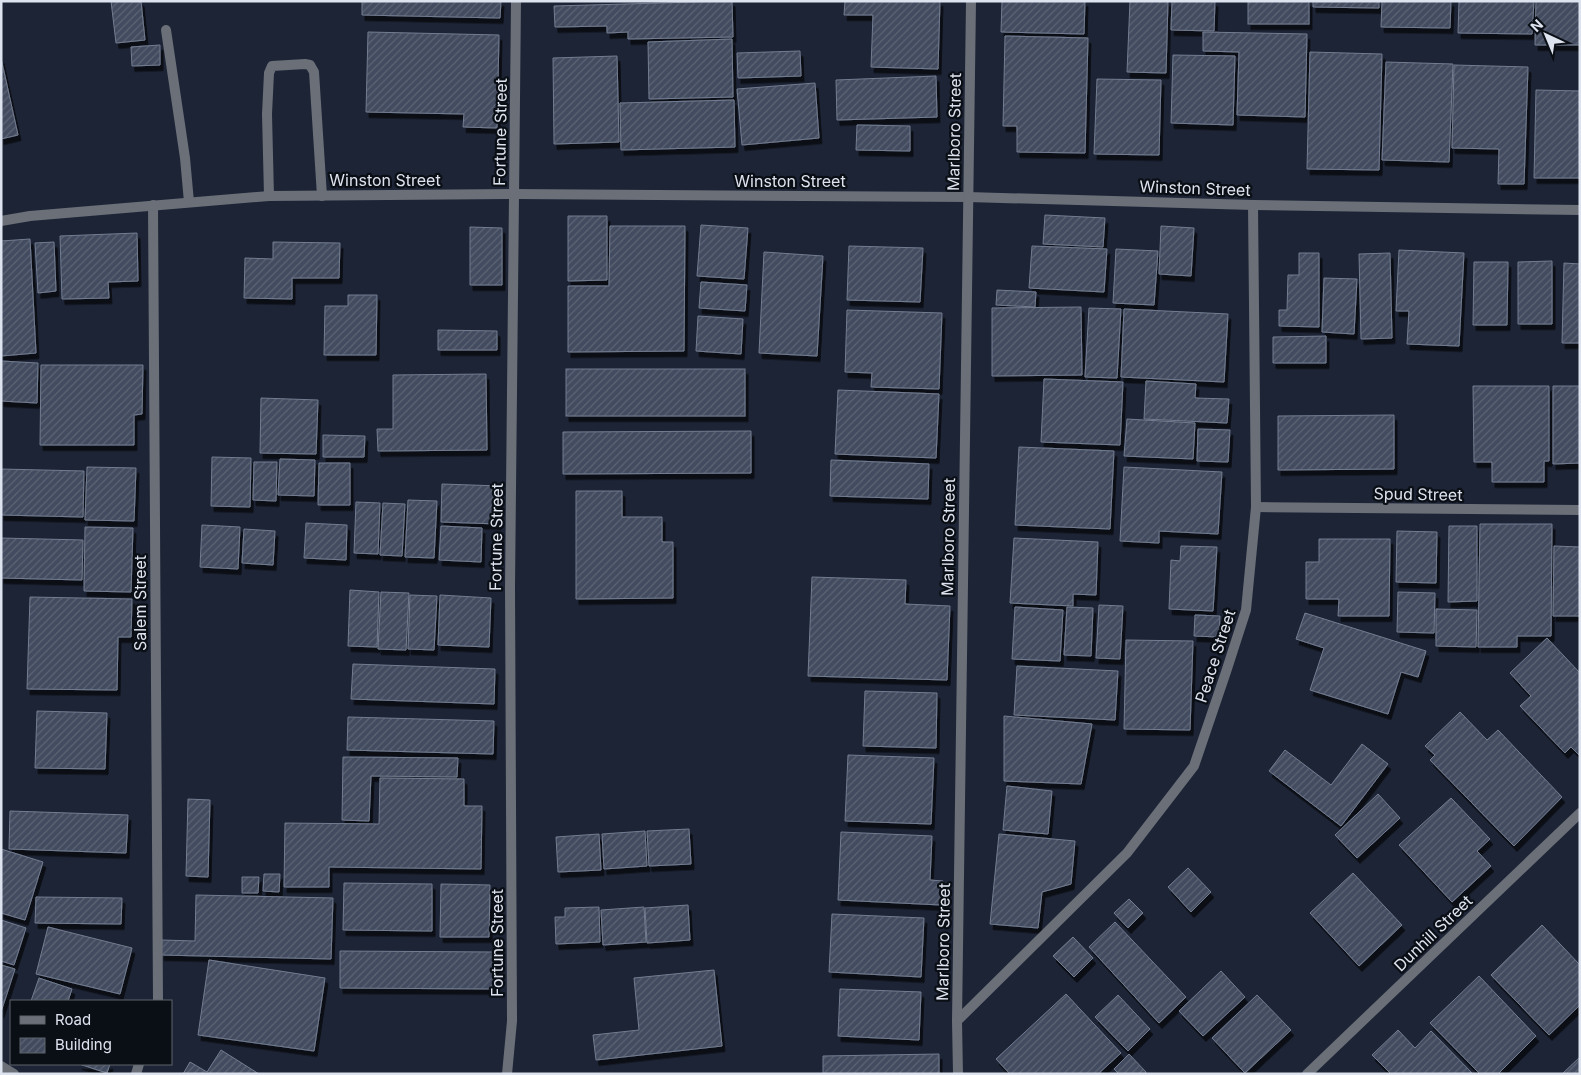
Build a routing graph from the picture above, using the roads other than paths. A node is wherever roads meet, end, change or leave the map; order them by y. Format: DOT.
graph roads {
  1 [pos="516,1"];
  2 [pos="971,1"];
  3 [pos="166,30"];
  4 [pos="514,194"];
  5 [pos="269,196"];
  6 [pos="322,196"];
  7 [pos="968,197"];
  8 [pos="189,202"];
  9 [pos="153,205"];
  10 [pos="1253,205"];
  11 [pos="1580,210"];
  12 [pos="1,221"];
  13 [pos="1256,507"];
  14 [pos="1580,510"];
  15 [pos="1580,814"];
  16 [pos="158,1000"];
  17 [pos="957,1021"];
  18 [pos="1,1066"];
  19 [pos="14,1074"];
  20 [pos="507,1074"];
  21 [pos="958,1074"];
  22 [pos="1307,1074"];
  1 -- 4 [label="street, Fortune Street"];
  2 -- 7 [label="street, Marlboro Street"];
  3 -- 8 [label="street"];
  4 -- 6 [label="street, Winston Street"];
  4 -- 7 [label="street, Winston Street"];
  4 -- 20 [label="street, Fortune Street"];
  5 -- 6 [label="street, Winston Street"];
  5 -- 6 [label="street"];
  5 -- 8 [label="street, Winston Street"];
  7 -- 10 [label="street, Winston Street"];
  7 -- 17 [label="street, Marlboro Street"];
  8 -- 9 [label="street, Winston Street"];
  9 -- 12 [label="street, Winston Street"];
  9 -- 16 [label="street, Salem Street"];
  10 -- 11 [label="street, Winston Street"];
  10 -- 13 [label="street, Peace Street"];
  13 -- 14 [label="street, Spud Street"];
  13 -- 17 [label="street, Peace Street"];
  15 -- 22 [label="street, Dunhill Street"];
  17 -- 21 [label="street, Marlboro Street"];
  18 -- 19 [label="street"];
}
